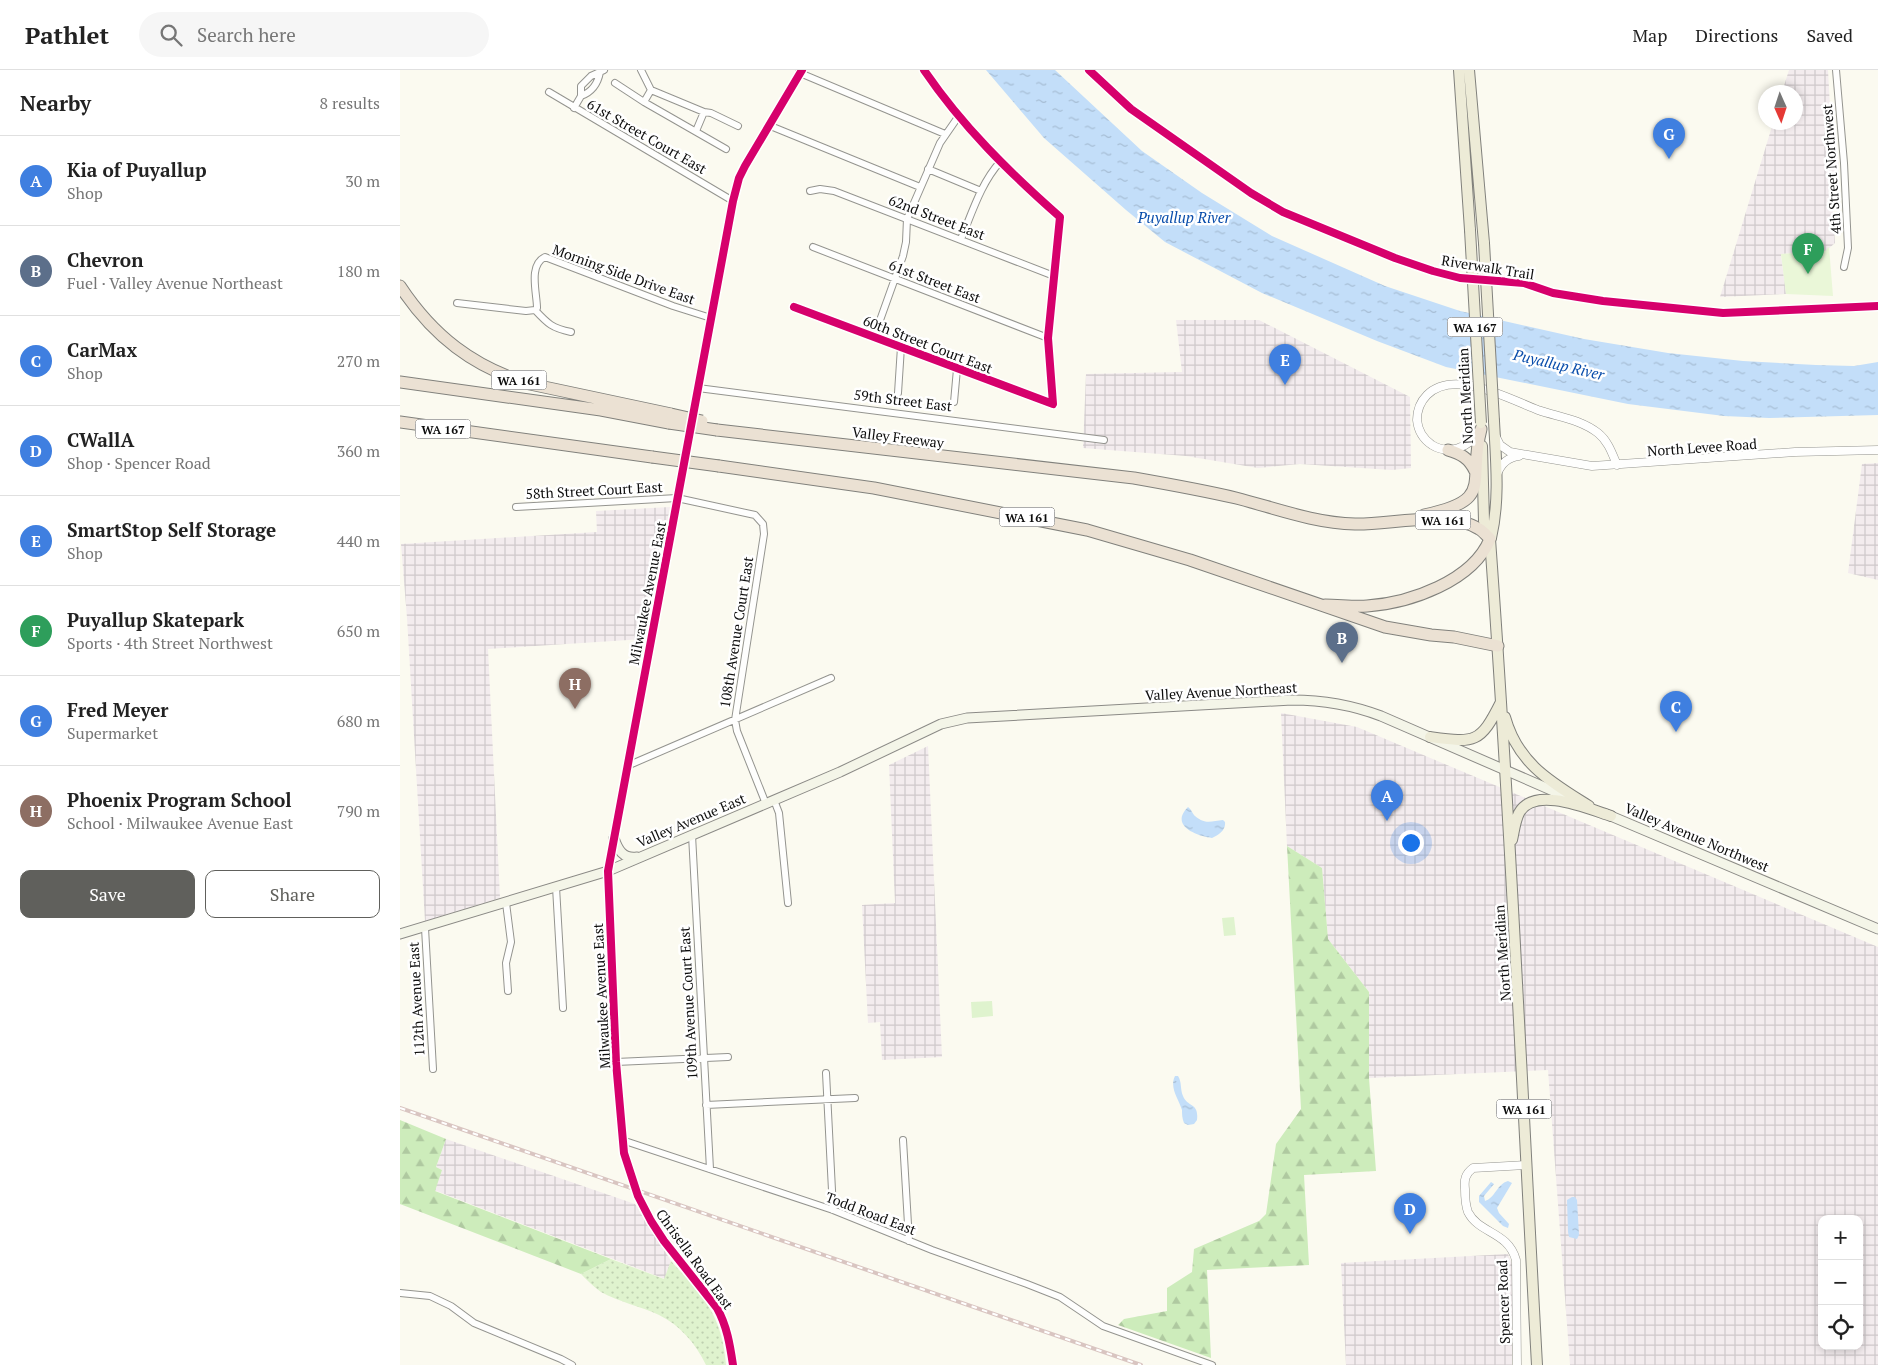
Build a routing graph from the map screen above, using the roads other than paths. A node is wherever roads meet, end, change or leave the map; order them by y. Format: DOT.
graph roads {
  1 [pos="641,70"];
  2 [pos="924,70"];
  3 [pos="1458,70"];
  4 [pos="1469,70"];
  5 [pos="1836,70"];
  6 [pos="601,71"];
  7 [pos="800,71"];
  8 [pos="615,83"];
  9 [pos="651,90"];
  10 [pos="549,92"];
  11 [pos="644,102"];
  12 [pos="574,108"];
  13 [pos="704,112"];
  14 [pos="958,117"];
  15 [pos="768,125"];
  16 [pos="738,126"];
  17 [pos="696,132"];
  18 [pos="945,134"];
  19 [pos="726,149"];
  20 [pos="1000,162"];
  21 [pos="928,169"];
  22 [pos="920,186"];
  23 [pos="810,191"];
  24 [pos="981,191"];
  25 [pos="733,201"];
  26 [pos="907,219"];
  27 [pos="961,239"];
  28 [pos="813,247"];
  29 [pos="1844,266"];
  30 [pos="1054,276"];
  31 [pos="895,280"];
  32 [pos="400,286"];
  33 [pos="457,303"];
  34 [pos="794,307"];
  35 [pos="535,310"];
  36 [pos="710,318"];
  37 [pos="571,332"];
  38 [pos="874,337"];
  39 [pos="1048,338"];
  40 [pos="901,347"];
  41 [pos="957,369"];
  42 [pos="400,382"];
  43 [pos="698,388"];
  44 [pos="898,393"];
  45 [pos="954,402"];
  46 [pos="670,418"];
  47 [pos="400,423"];
  48 [pos="1481,426"];
  49 [pos="1495,426"];
  50 [pos="1104,440"];
  51 [pos="1448,450"];
  52 [pos="1878,450"];
  53 [pos="1529,455"];
  54 [pos="1617,465"];
  55 [pos="1476,473"];
  56 [pos="1496,477"];
  57 [pos="677,498"];
  58 [pos="516,507"];
  59 [pos="761,519"];
  60 [pos="1390,522"];
  61 [pos="1490,539"];
  62 [pos="1325,605"];
  63 [pos="1498,646"];
  64 [pos="831,678"];
  65 [pos="1501,701"];
  66 [pos="735,720"];
  67 [pos="929,730"];
  68 [pos="1430,736"];
  69 [pos="627,766"];
  70 [pos="1504,771"];
  71 [pos="770,802"];
  72 [pos="1589,806"];
  73 [pos="1611,816"];
  74 [pos="692,835"];
  75 [pos="614,838"];
  76 [pos="1509,853"];
  77 [pos="645,855"];
  78 [pos="608,871"];
  79 [pos="556,887"];
  80 [pos="506,903"];
  81 [pos="788,903"];
  82 [pos="425,928"];
  83 [pos="1878,929"];
  84 [pos="400,934"];
  85 [pos="508,991"];
  86 [pos="563,1008"];
  87 [pos="728,1057"];
  88 [pos="703,1058"];
  89 [pos="616,1062"];
  90 [pos="433,1069"];
  91 [pos="826,1074"];
  92 [pos="855,1098"];
  93 [pos="827,1100"];
  94 [pos="706,1106"];
  95 [pos="622,1140"];
  96 [pos="903,1140"];
  97 [pos="1527,1165"];
  98 [pos="710,1169"];
  99 [pos="832,1210"];
  100 [pos="909,1241"];
  101 [pos="400,1293"];
  102 [pos="572,1365"];
  103 [pos="733,1365"];
  104 [pos="1212,1365"];
  105 [pos="1517,1365"];
  106 [pos="1537,1365"];
  1 -- 9 [label="street"];
  2 -- 14 [label="street"];
  3 -- 48 [label="main road, North Meridian / WA 167, bridge"];
  4 -- 49 [label="main road, North Meridian / WA 167, bridge"];
  5 -- 29 [label="street, 4th Street Northwest"];
  6 -- 12 [label="street"];
  7 -- 15 [label="street, Milwaukee Avenue East"];
  7 -- 18 [label="street"];
  8 -- 11 [label="street"];
  9 -- 11 [label="street"];
  9 -- 13 [label="street"];
  10 -- 12 [label="street, 61st Street Court East"];
  11 -- 17 [label="street"];
  12 -- 25 [label="street, 61st Street Court East"];
  13 -- 16 [label="street"];
  13 -- 17 [label="street"];
  14 -- 18 [label="street"];
  14 -- 20 [label="street"];
  15 -- 22 [label="street"];
  15 -- 25 [label="street, Milwaukee Avenue East"];
  17 -- 19 [label="street"];
  18 -- 21 [label="street"];
  20 -- 24 [label="street"];
  20 -- 30 [label="street"];
  21 -- 22 [label="street"];
  21 -- 24 [label="street"];
  22 -- 26 [label="street"];
  23 -- 26 [label="street, 62nd Street East"];
  24 -- 27 [label="street"];
  25 -- 36 [label="street, Milwaukee Avenue East"];
  26 -- 27 [label="street, 62nd Street East"];
  26 -- 31 [label="street"];
  27 -- 30 [label="street, 62nd Street East"];
  28 -- 31 [label="street, 61st Street East"];
  30 -- 39 [label="street"];
  31 -- 38 [label="street"];
  31 -- 39 [label="street, 61st Street East"];
  32 -- 46 [label="highway, WA 161"];
  33 -- 35 [label="street"];
  34 -- 38 [label="street, 60th Street Court East"];
  35 -- 36 [label="street, Morning Side Drive East"];
  35 -- 37 [label="street"];
  36 -- 43 [label="street, Milwaukee Avenue East"];
  38 -- 40 [label="street, 60th Street Court East"];
  39 -- 41 [label="street, 60th Street Court East"];
  40 -- 41 [label="street, 60th Street Court East"];
  40 -- 44 [label="street"];
  41 -- 45 [label="street"];
  42 -- 46 [label="highway, Valley Freeway"];
  43 -- 50 [label="street, 59th Street East"];
  43 -- 57 [label="street, Milwaukee Avenue East"];
  46 -- 60 [label="highway, Valley Freeway / WA 161, bridge"];
  47 -- 62 [label="highway, WA 161, bridge"];
  48 -- 51 [label="street"];
  48 -- 55 [label="highway, WA 167"];
  48 -- 61 [label="main road, North Meridian"];
  49 -- 53 [label="street, North Levee Road"];
  49 -- 56 [label="main road, North Meridian / WA 167"];
  51 -- 54 [label="street"];
  51 -- 55 [label="highway"];
  52 -- 54 [label="street, North Levee Road"];
  53 -- 54 [label="street, North Levee Road"];
  53 -- 56 [label="street"];
  55 -- 60 [label="highway, WA 167"];
  56 -- 61 [label="main road, North Meridian / WA 167"];
  57 -- 58 [label="street, 58th Street Court East"];
  57 -- 59 [label="street, 58th Street Court East"];
  57 -- 69 [label="street, Milwaukee Avenue East"];
  59 -- 66 [label="street, 108th Avenue Court East"];
  60 -- 61 [label="highway, WA 161"];
  61 -- 62 [label="highway, WA 167"];
  61 -- 63 [label="main road, North Meridian / WA 161"];
  62 -- 63 [label="highway, WA 161"];
  63 -- 65 [label="main road, North Meridian / WA 161"];
  64 -- 66 [label="street"];
  65 -- 68 [label="main road"];
  65 -- 70 [label="main road, North Meridian / WA 161"];
  65 -- 72 [label="main road"];
  66 -- 69 [label="street"];
  66 -- 71 [label="street, 108th Avenue Court East"];
  67 -- 68 [label="main road, Valley Avenue Northeast"];
  67 -- 71 [label="main road, Valley Avenue East"];
  68 -- 70 [label="main road, Valley Avenue Northeast"];
  69 -- 75 [label="street, Milwaukee Avenue East"];
  70 -- 72 [label="main road, Valley Avenue Northwest"];
  70 -- 76 [label="main road, North Meridian / WA 161"];
  71 -- 74 [label="main road, Valley Avenue East"];
  71 -- 81 [label="street, 108th Avenue Court East"];
  72 -- 73 [label="main road, Valley Avenue Northwest"];
  73 -- 76 [label="main road"];
  73 -- 83 [label="main road, Valley Avenue Northwest"];
  74 -- 77 [label="main road, Valley Avenue East"];
  74 -- 88 [label="street, 109th Avenue Court East"];
  75 -- 77 [label="main road"];
  75 -- 78 [label="street, Milwaukee Avenue East"];
  76 -- 97 [label="main road, North Meridian / WA 161"];
  77 -- 78 [label="main road, Valley Avenue East"];
  78 -- 79 [label="main road, Valley Avenue East"];
  78 -- 89 [label="street, Milwaukee Avenue East"];
  79 -- 80 [label="main road, Valley Avenue East"];
  79 -- 86 [label="street"];
  80 -- 82 [label="main road, Valley Avenue East"];
  80 -- 85 [label="street"];
  82 -- 84 [label="main road, Valley Avenue East"];
  82 -- 90 [label="street, 112th Avenue East"];
  87 -- 88 [label="street"];
  88 -- 89 [label="street"];
  88 -- 94 [label="street, 109th Avenue Court East"];
  89 -- 95 [label="street, Milwaukee Avenue East"];
  91 -- 93 [label="street"];
  92 -- 93 [label="street"];
  93 -- 94 [label="street"];
  93 -- 99 [label="street"];
  94 -- 98 [label="street, 109th Avenue Court East"];
  95 -- 98 [label="street, Todd Road East"];
  95 -- 103 [label="street, Chrisella Road East"];
  96 -- 100 [label="street"];
  97 -- 105 [label="street, Spencer Road"];
  97 -- 106 [label="main road, North Meridian / WA 161"];
  98 -- 99 [label="street, Todd Road East"];
  99 -- 100 [label="street, Todd Road East"];
  100 -- 104 [label="street, Todd Road East"];
  101 -- 102 [label="street"];
}
